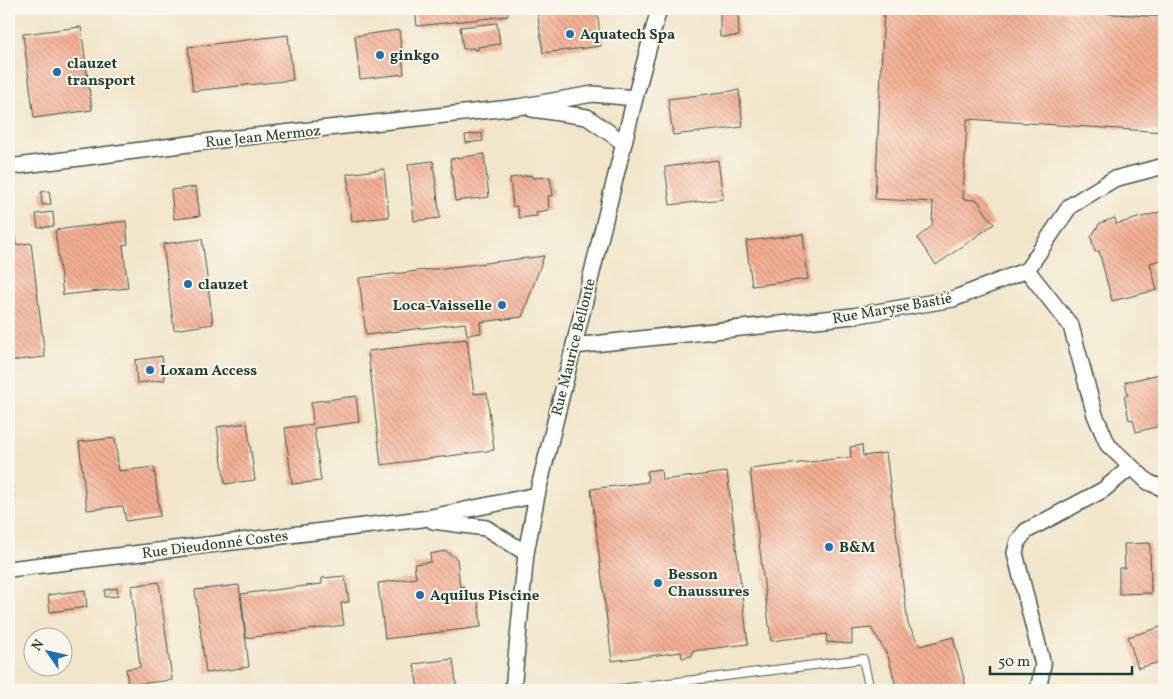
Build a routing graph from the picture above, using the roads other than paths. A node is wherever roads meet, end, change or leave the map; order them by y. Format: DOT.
graph roads {
  1 [pos="659,9"];
  2 [pos="635,98"];
  3 [pos="518,107"];
  4 [pos="624,143"];
  5 [pos="1164,166"];
  6 [pos="9,167"];
  7 [pos="1027,270"];
  8 [pos="574,346"];
  9 [pos="1131,466"];
  10 [pos="1164,489"];
  11 [pos="536,495"];
  12 [pos="422,519"];
  13 [pos="526,553"];
  14 [pos="9,569"];
  15 [pos="688,681"];
  16 [pos="513,690"];
  17 [pos="612,690"];
  18 [pos="689,690"];
  19 [pos="870,690"];
  20 [pos="1038,690"];
  1 -- 2 [label="street, Rue Maurice Bellonte"];
  2 -- 3 [label="street, Rue Jean Mermoz"];
  2 -- 4 [label="street, Rue Maurice Bellonte"];
  3 -- 4 [label="street, Rue Jean Mermoz"];
  3 -- 6 [label="street, Rue Jean Mermoz"];
  4 -- 8 [label="street, Rue Maurice Bellonte"];
  5 -- 7 [label="street"];
  7 -- 8 [label="street, Rue Maryse Bastié"];
  7 -- 9 [label="street"];
  8 -- 11 [label="street, Rue Maurice Bellonte"];
  9 -- 10 [label="street"];
  9 -- 20 [label="street"];
  11 -- 12 [label="street, Rue Dieudonné Costes"];
  11 -- 13 [label="street, Rue Maurice Bellonte"];
  12 -- 13 [label="street, Rue Dieudonné Costes"];
  12 -- 14 [label="street, Rue Dieudonné Costes"];
  13 -- 16 [label="street, Rue Maurice Bellonte"];
  15 -- 17 [label="lane"];
  15 -- 18 [label="lane"];
  15 -- 19 [label="lane"];
}
